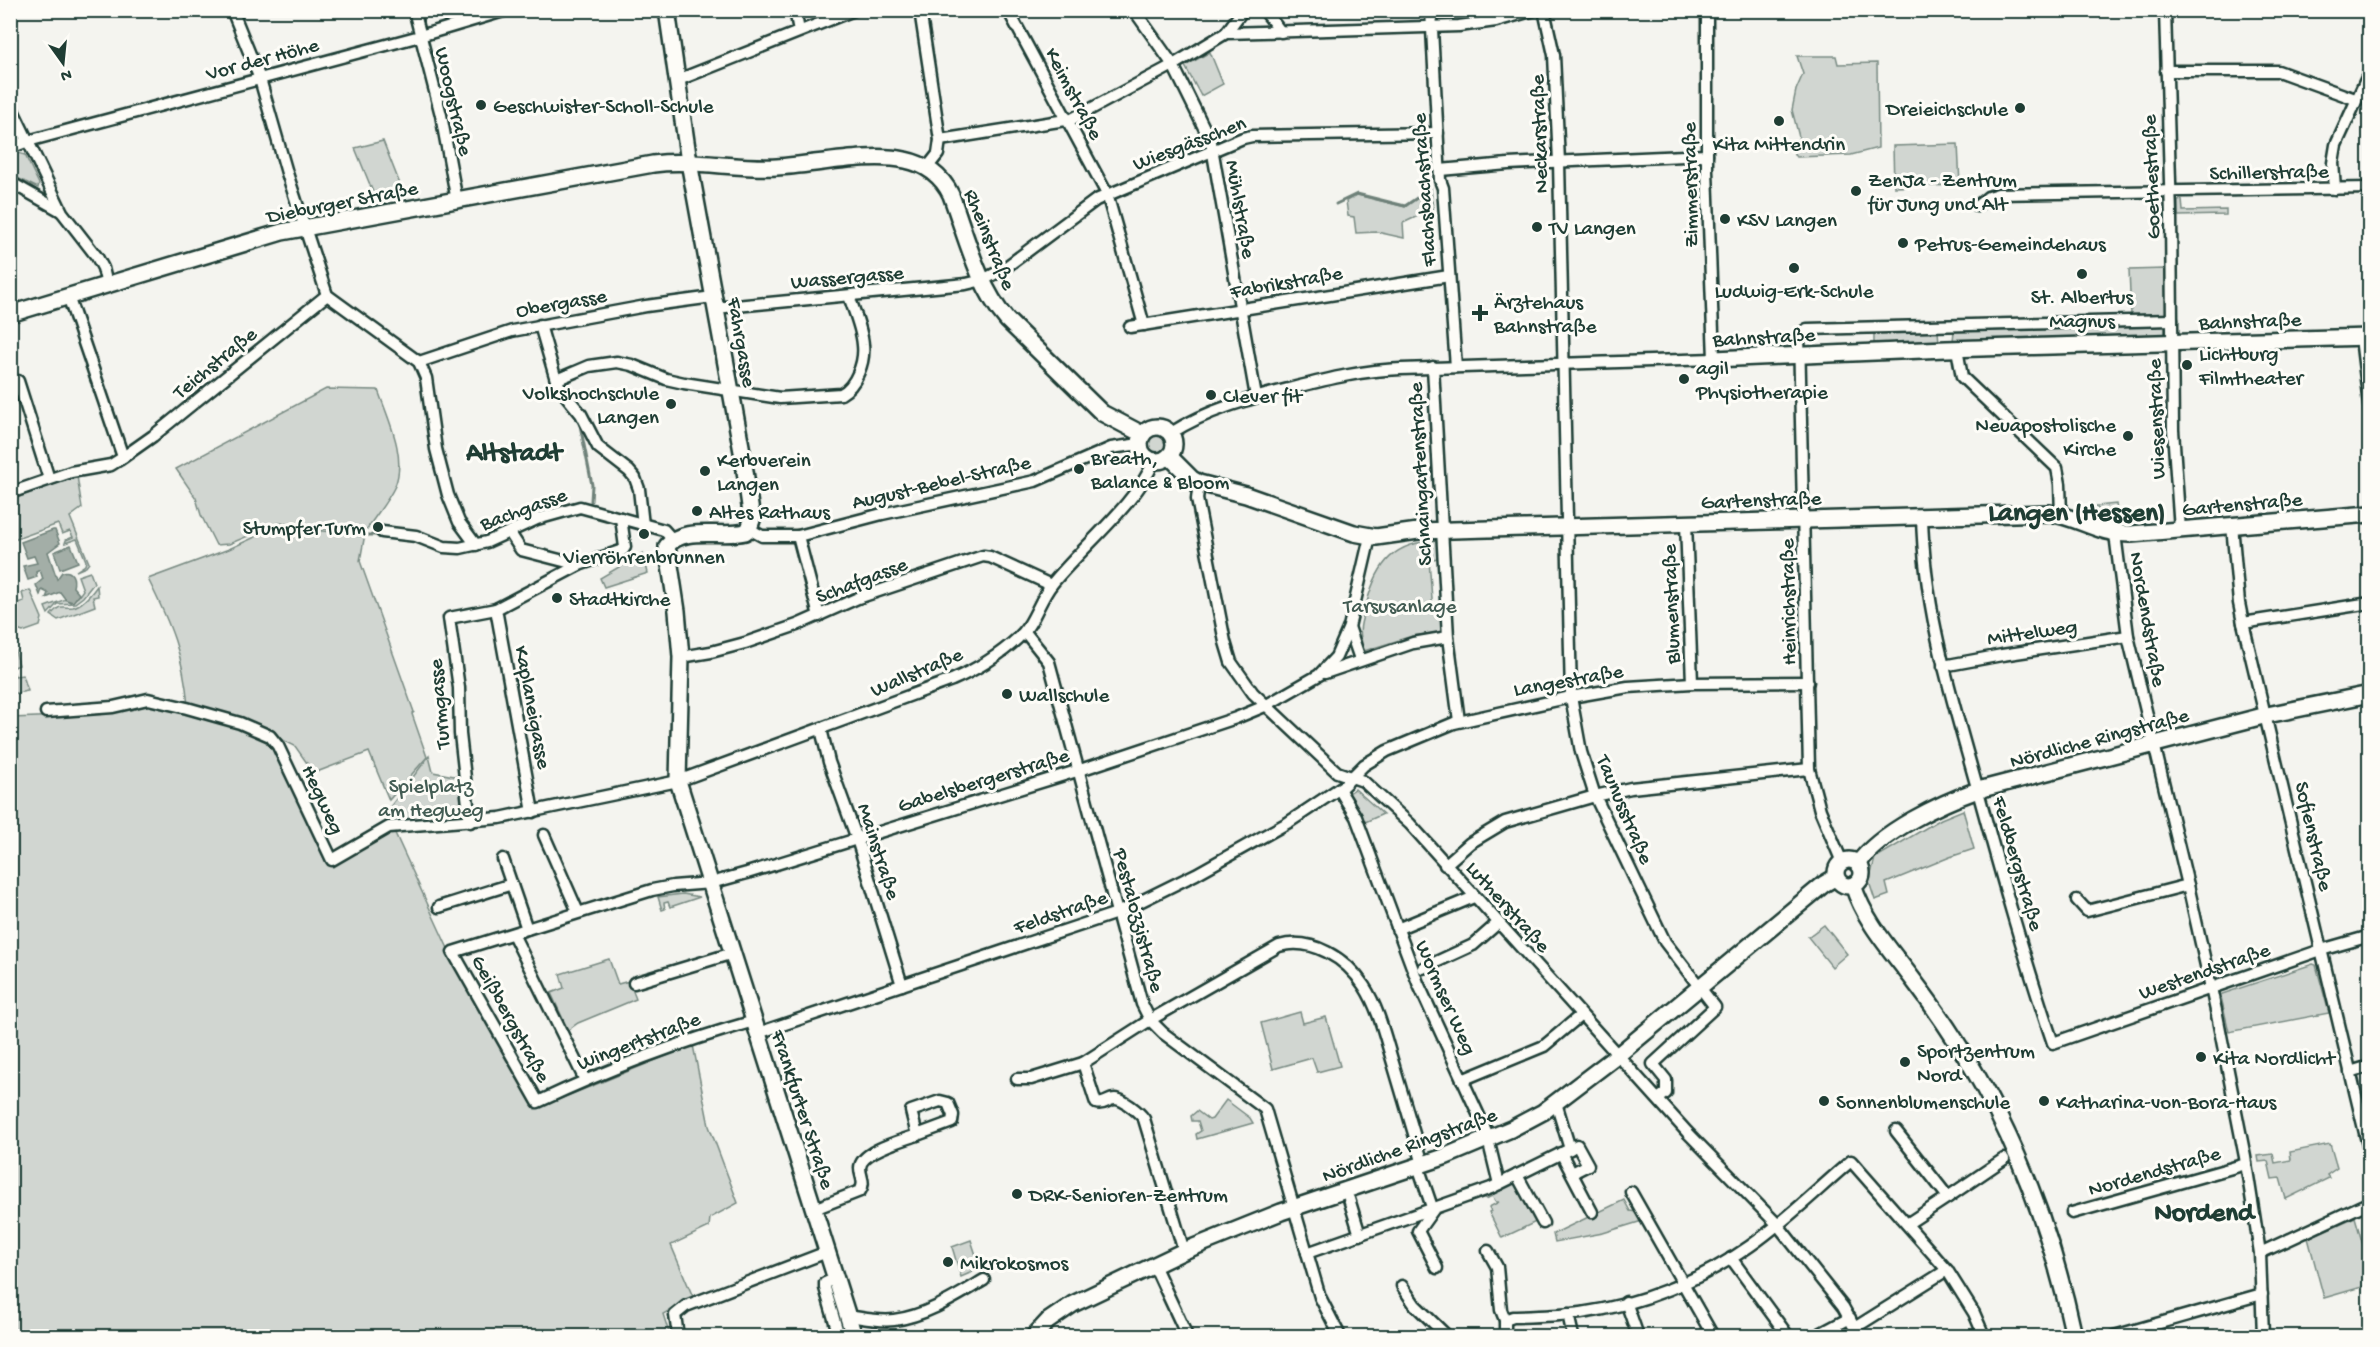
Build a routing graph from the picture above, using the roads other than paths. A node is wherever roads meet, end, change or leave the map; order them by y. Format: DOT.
graph roads {
  1 [pos="232,10"];
  2 [pos="414,10"];
  3 [pos="507,10"];
  4 [pos="667,10"];
  5 [pos="795,10"];
  6 [pos="854,10"];
  7 [pos="920,10"];
  8 [pos="1008,10"];
  9 [pos="1134,10"];
  10 [pos="1243,10"];
  11 [pos="1264,10"];
  12 [pos="1431,10"];
  13 [pos="1535,10"];
  14 [pos="1544,10"];
  15 [pos="1707,10"];
  16 [pos="2165,10"];
  17 [pos="1431,28"];
  18 [pos="799,31"];
  19 [pos="1281,32"];
  20 [pos="1226,33"];
  21 [pos="420,36"];
  22 [pos="1173,65"];
  23 [pos="2166,71"];
  24 [pos="2370,71"];
  25 [pos="260,79"];
  26 [pos="678,80"];
  27 [pos="2355,99"];
  28 [pos="10,105"];
  29 [pos="1067,121"];
  30 [pos="1438,133"];
  31 [pos="940,140"];
  32 [pos="28,141"];
  33 [pos="10,148"];
  34 [pos="1212,150"];
  35 [pos="1707,155"];
  36 [pos="689,162"];
  37 [pos="1559,162"];
  38 [pos="927,168"];
  39 [pos="1440,170"];
  40 [pos="10,182"];
  41 [pos="2370,188"];
  42 [pos="2335,189"];
  43 [pos="2170,192"];
  44 [pos="1107,194"];
  45 [pos="457,201"];
  46 [pos="1977,206"];
  47 [pos="62,212"];
  48 [pos="305,227"];
  49 [pos="1449,276"];
  50 [pos="983,280"];
  51 [pos="107,285"];
  52 [pos="327,295"];
  53 [pos="69,296"];
  54 [pos="849,296"];
  55 [pos="714,302"];
  56 [pos="1240,309"];
  57 [pos="10,314"];
  58 [pos="2172,320"];
  59 [pos="540,325"];
  60 [pos="1144,325"];
  61 [pos="1130,327"];
  62 [pos="1799,335"];
  63 [pos="2365,337"];
  64 [pos="2171,343"];
  65 [pos="1957,349"];
  66 [pos="1800,355"];
  67 [pos="1714,359"];
  68 [pos="419,362"];
  69 [pos="1564,365"];
  70 [pos="1433,367"];
  71 [pos="1456,367"];
  72 [pos="556,380"];
  73 [pos="18,381"];
  74 [pos="730,389"];
  75 [pos="1256,397"];
  76 [pos="2370,412"];
  77 [pos="1171,434"];
  78 [pos="1141,439"];
  79 [pos="123,457"];
  80 [pos="1162,458"];
  81 [pos="48,479"];
  82 [pos="1199,483"];
  83 [pos="10,493"];
  84 [pos="2061,514"];
  85 [pos="2370,514"];
  86 [pos="1922,516"];
  87 [pos="621,518"];
  88 [pos="1805,518"];
  89 [pos="1686,523"];
  90 [pos="643,525"];
  91 [pos="2232,525"];
  92 [pos="1567,527"];
  93 [pos="749,529"];
  94 [pos="2180,530"];
  95 [pos="1441,531"];
  96 [pos="382,532"];
  97 [pos="2115,534"];
  98 [pos="512,536"];
  99 [pos="798,536"];
  100 [pos="1370,537"];
  101 [pos="674,539"];
  102 [pos="476,545"];
  103 [pos="579,565"];
  104 [pos="1051,585"];
  105 [pos="2370,603"];
  106 [pos="496,609"];
  107 [pos="819,616"];
  108 [pos="2243,623"];
  109 [pos="1349,627"];
  110 [pos="1024,632"];
  111 [pos="2128,636"];
  112 [pos="1449,637"];
  113 [pos="681,657"];
  114 [pos="1360,659"];
  115 [pos="1943,666"];
  116 [pos="1319,675"];
  117 [pos="1808,682"];
  118 [pos="1692,683"];
  119 [pos="2370,694"];
  120 [pos="1571,697"];
  121 [pos="1265,706"];
  122 [pos="46,712"];
  123 [pos="2267,715"];
  124 [pos="1460,721"];
  125 [pos="821,729"];
  126 [pos="2155,744"];
  127 [pos="1809,769"];
  128 [pos="1080,770"];
  129 [pos="1351,777"];
  130 [pos="678,781"];
  131 [pos="1339,789"];
  132 [pos="1978,790"];
  133 [pos="1595,796"];
  134 [pos="533,812"];
  135 [pos="471,822"];
  136 [pos="544,835"];
  137 [pos="857,839"];
  138 [pos="503,859"];
  139 [pos="1842,862"];
  140 [pos="1858,864"];
  141 [pos="1445,865"];
  142 [pos="1836,877"];
  143 [pos="711,883"];
  144 [pos="512,884"];
  145 [pos="1853,885"];
  146 [pos="2188,885"];
  147 [pos="1474,897"];
  148 [pos="2077,900"];
  149 [pos="439,907"];
  150 [pos="578,912"];
  151 [pos="1117,913"];
  152 [pos="1498,923"];
  153 [pos="527,929"];
  154 [pos="1397,929"];
  155 [pos="513,934"];
  156 [pos="2370,936"];
  157 [pos="2321,950"];
  158 [pos="453,952"];
  159 [pos="733,953"];
  160 [pos="1423,968"];
  161 [pos="634,983"];
  162 [pos="902,985"];
  163 [pos="1701,987"];
  164 [pos="2211,988"];
  165 [pos="1581,1015"];
  166 [pos="1150,1020"];
  167 [pos="756,1027"];
  168 [pos="2053,1043"];
  169 [pos="1618,1055"];
  170 [pos="1083,1063"];
  171 [pos="2370,1066"];
  172 [pos="2350,1072"];
  173 [pos="1017,1079"];
  174 [pos="585,1080"];
  175 [pos="1462,1080"];
  176 [pos="1658,1100"];
  177 [pos="538,1102"];
  178 [pos="1556,1103"];
  179 [pos="1896,1131"];
  180 [pos="917,1135"];
  181 [pos="1487,1140"];
  182 [pos="1566,1151"];
  183 [pos="2370,1154"];
  184 [pos="2004,1159"];
  185 [pos="2246,1164"];
  186 [pos="1421,1165"];
  187 [pos="1572,1173"];
  188 [pos="1517,1175"];
  189 [pos="1499,1184"];
  190 [pos="1631,1192"];
  191 [pos="1948,1197"];
  192 [pos="1349,1199"];
  193 [pos="2370,1202"];
  194 [pos="1294,1208"];
  195 [pos="814,1209"];
  196 [pos="1433,1210"];
  197 [pos="1592,1212"];
  198 [pos="2072,1213"];
  199 [pos="1408,1218"];
  200 [pos="1543,1223"];
  201 [pos="1777,1224"];
  202 [pos="1907,1224"];
  203 [pos="1418,1231"];
  204 [pos="1360,1234"];
  205 [pos="1184,1251"];
  206 [pos="1488,1251"];
  207 [pos="827,1252"];
  208 [pos="1306,1253"];
  209 [pos="2260,1253"];
  210 [pos="1731,1258"];
  211 [pos="1154,1265"];
  212 [pos="1437,1268"];
  213 [pos="1947,1270"];
  214 [pos="836,1278"];
  215 [pos="984,1280"];
  216 [pos="1682,1283"];
  217 [pos="1402,1286"];
  218 [pos="2262,1294"];
  219 [pos="1626,1302"];
  220 [pos="1568,1314"];
  221 [pos="848,1316"];
  222 [pos="1505,1320"];
  223 [pos="1855,1327"];
  224 [pos="1042,1330"];
  225 [pos="678,1336"];
  226 [pos="839,1336"];
  227 [pos="854,1336"];
  228 [pos="1034,1336"];
  229 [pos="1187,1336"];
  230 [pos="1340,1336"];
  231 [pos="1448,1336"];
  232 [pos="1505,1336"];
  233 [pos="1574,1336"];
  234 [pos="1638,1336"];
  235 [pos="1713,1336"];
  236 [pos="1788,1336"];
  237 [pos="1816,1336"];
  238 [pos="1984,1336"];
  239 [pos="2074,1336"];
  240 [pos="2114,1336"];
  241 [pos="2262,1336"];
  1 -- 25 [label="street"];
  2 -- 21 [label="street, Woogstraße"];
  3 -- 21 [label="street, Vor der Höhe"];
  4 -- 26 [label="street, Fahrgasse"];
  5 -- 18 [label="street"];
  6 -- 18 [label="street"];
  7 -- 31 [label="street"];
  8 -- 29 [label="street, Keimstraße"];
  9 -- 22 [label="street, Mühlstraße"];
  10 -- 20 [label="street"];
  11 -- 19 [label="street"];
  12 -- 17 [label="street, Flachsbachstraße"];
  13 -- 17 [label="street"];
  14 -- 37 [label="street, Neckarstraße"];
  15 -- 35 [label="street, Zimmerstraße"];
  16 -- 23 [label="street, Goethestraße"];
  17 -- 19 [label="street"];
  17 -- 30 [label="street, Flachsbachstraße"];
  18 -- 26 [label="street"];
  19 -- 20 [label="street"];
  20 -- 22 [label="street"];
  21 -- 25 [label="street, Vor der Höhe"];
  21 -- 45 [label="street, Woogstraße"];
  22 -- 29 [label="street"];
  22 -- 34 [label="street, Mühlstraße"];
  23 -- 27 [label="street"];
  23 -- 43 [label="street, Goethestraße"];
  24 -- 27 [label="street"];
  25 -- 32 [label="street, Vor der Höhe"];
  25 -- 48 [label="street"];
  26 -- 36 [label="street, Fahrgasse"];
  27 -- 42 [label="street"];
  28 -- 32 [label="street"];
  29 -- 31 [label="street"];
  29 -- 44 [label="street, Keimstraße"];
  30 -- 34 [label="street, Wiesgässchen"];
  30 -- 39 [label="street, Flachsbachstraße"];
  31 -- 38 [label="street"];
  32 -- 33 [label="street, Vor der Höhe"];
  32 -- 47 [label="street"];
  34 -- 44 [label="street, Wiesgässchen"];
  34 -- 56 [label="street, Mühlstraße"];
  35 -- 37 [label="street"];
  35 -- 67 [label="street, Zimmerstraße"];
  36 -- 38 [label="street, Rheinstraße"];
  36 -- 45 [label="street, Dieburger Straße"];
  36 -- 55 [label="street, Fahrgasse"];
  37 -- 39 [label="street"];
  37 -- 69 [label="street, Neckarstraße"];
  38 -- 50 [label="street, Rheinstraße"];
  39 -- 49 [label="street, Flachsbachstraße"];
  40 -- 47 [label="street"];
  41 -- 42 [label="street, Schillerstraße"];
  42 -- 43 [label="street, Schillerstraße"];
  43 -- 46 [label="street, Schillerstraße"];
  43 -- 58 [label="street, Goethestraße"];
  44 -- 50 [label="street, Wiesgässchen"];
  44 -- 60 [label="street, Keimstraße"];
  45 -- 48 [label="street, Dieburger Straße"];
  47 -- 51 [label="street"];
  48 -- 51 [label="street, Dieburger Straße"];
  48 -- 52 [label="street"];
  49 -- 56 [label="street, Fabrikstraße"];
  49 -- 71 [label="street, Flachsbachstraße"];
  50 -- 54 [label="street, Wassergasse"];
  50 -- 78 [label="street, Rheinstraße"];
  51 -- 53 [label="street, Dieburger Straße"];
  52 -- 68 [label="street"];
  52 -- 79 [label="street, Teichstraße"];
  53 -- 57 [label="street, Dieburger Straße"];
  53 -- 79 [label="street"];
  54 -- 55 [label="street, Wassergasse"];
  54 -- 74 [label="street"];
  55 -- 59 [label="street, Obergasse"];
  55 -- 74 [label="street, Fahrgasse"];
  56 -- 60 [label="street, Fabrikstraße"];
  56 -- 75 [label="street, Mühlstraße"];
  58 -- 62 [label="street, Bahnstraße"];
  58 -- 64 [label="street, Goethestraße"];
  59 -- 68 [label="street, Obergasse"];
  59 -- 72 [label="street"];
  60 -- 61 [label="street, Fabrikstraße"];
  62 -- 66 [label="street, Heinrichstraße"];
  63 -- 64 [label="street, Bahnstraße"];
  63 -- 76 [label="street"];
  64 -- 65 [label="street, Bahnstraße"];
  64 -- 94 [label="street, Wiesenstraße"];
  65 -- 66 [label="street, Bahnstraße"];
  65 -- 84 [label="street"];
  66 -- 67 [label="street, Bahnstraße"];
  66 -- 88 [label="street, Heinrichstraße"];
  67 -- 69 [label="street, Bahnstraße"];
  68 -- 102 [label="street"];
  69 -- 71 [label="street, Bahnstraße"];
  69 -- 92 [label="street, Taunusstraße"];
  70 -- 71 [label="street, Bahnstraße"];
  70 -- 75 [label="street, Bahnstraße"];
  70 -- 95 [label="street, Schnaingartenstraße"];
  72 -- 74 [label="street"];
  72 -- 90 [label="street"];
  73 -- 81 [label="street"];
  74 -- 93 [label="street, Fahrgasse"];
  75 -- 77 [label="street, Bahnstraße"];
  77 -- 78 [label="street"];
  77 -- 80 [label="street"];
  78 -- 80 [label="street"];
  78 -- 99 [label="street, August-Bebel-Straße"];
  79 -- 81 [label="street, Teichstraße"];
  80 -- 82 [label="street, Gartenstraße"];
  80 -- 104 [label="street, Wallstraße"];
  81 -- 83 [label="street, Teichstraße"];
  82 -- 100 [label="street, Gartenstraße"];
  82 -- 121 [label="street, Lutherstraße"];
  84 -- 86 [label="street, Gartenstraße"];
  84 -- 97 [label="street, Gartenstraße"];
  85 -- 91 [label="street, Gartenstraße"];
  86 -- 88 [label="street, Gartenstraße"];
  86 -- 115 [label="street, Feldbergstraße"];
  87 -- 90 [label="street, Bachgasse"];
  87 -- 98 [label="street, Bachgasse"];
  87 -- 103 [label="street"];
  88 -- 89 [label="street, Gartenstraße"];
  88 -- 117 [label="street, Heinrichstraße"];
  89 -- 92 [label="street, Gartenstraße"];
  89 -- 118 [label="street, Blumenstraße"];
  90 -- 101 [label="street, Bachgasse"];
  91 -- 94 [label="street, Gartenstraße"];
  91 -- 108 [label="street, Sofienstraße"];
  92 -- 95 [label="street, Gartenstraße"];
  92 -- 120 [label="street, Taunusstraße"];
  93 -- 99 [label="street, August-Bebel-Straße"];
  93 -- 101 [label="street"];
  94 -- 97 [label="street, Gartenstraße"];
  95 -- 100 [label="street, Gartenstraße"];
  95 -- 112 [label="street, Schnaingartenstraße"];
  96 -- 102 [label="street, Bachgasse"];
  97 -- 111 [label="street, Nordendstraße"];
  98 -- 102 [label="street, Bachgasse"];
  98 -- 103 [label="street"];
  99 -- 107 [label="street"];
  100 -- 109 [label="street"];
  101 -- 113 [label="street, Frankfurter Straße"];
  103 -- 106 [label="street"];
  104 -- 107 [label="street, Schafgasse"];
  104 -- 110 [label="street, Wallstraße"];
  105 -- 108 [label="street"];
  106 -- 134 [label="street, Kaplaneigasse"];
  106 -- 135 [label="street, Turmgasse"];
  107 -- 113 [label="street, Schafgasse"];
  108 -- 123 [label="street, Sofienstraße"];
  109 -- 114 [label="street"];
  109 -- 116 [label="street"];
  110 -- 125 [label="street, Wallstraße"];
  110 -- 128 [label="street, Pestalozzistraße"];
  111 -- 115 [label="street, Mittelweg"];
  111 -- 126 [label="street, Nordendstraße"];
  112 -- 114 [label="street"];
  112 -- 124 [label="street, Schnaingartenstraße"];
  113 -- 130 [label="street, Frankfurter Straße"];
  114 -- 116 [label="street"];
  115 -- 132 [label="street, Feldbergstraße"];
  116 -- 121 [label="street, Gabelsbergerstraße"];
  117 -- 118 [label="street, Langestraße"];
  117 -- 127 [label="street, Heinrichstraße"];
  118 -- 120 [label="street, Langestraße"];
  119 -- 123 [label="street, Nördliche Ringstraße"];
  120 -- 124 [label="street, Langestraße"];
  120 -- 133 [label="street, Taunusstraße"];
  121 -- 128 [label="street, Gabelsbergerstraße"];
  121 -- 129 [label="street, Lutherstraße"];
  122 -- 135 [label="street, Hegweg"];
  123 -- 126 [label="street, Nördliche Ringstraße"];
  123 -- 157 [label="street, Sofienstraße"];
  124 -- 129 [label="street, Langestraße"];
  125 -- 130 [label="street, Wallstraße"];
  125 -- 137 [label="street, Mainstraße"];
  126 -- 132 [label="street, Nördliche Ringstraße"];
  126 -- 146 [label="street, Nordendstraße"];
  127 -- 133 [label="street"];
  127 -- 139 [label="street, Heinrichstraße"];
  128 -- 137 [label="street, Gabelsbergerstraße"];
  128 -- 151 [label="street, Pestalozzistraße"];
  129 -- 131 [label="street, Feldstraße"];
  129 -- 141 [label="street, Lutherstraße"];
  130 -- 134 [label="street, Hegweg"];
  130 -- 143 [label="street, Frankfurter Straße"];
  131 -- 151 [label="street, Feldstraße"];
  131 -- 154 [label="street, Wormser Weg"];
  132 -- 140 [label="street, Nördliche Ringstraße"];
  132 -- 168 [label="street, Feldbergstraße"];
  133 -- 141 [label="street"];
  133 -- 163 [label="street, Taunusstraße"];
  134 -- 135 [label="street, Hegweg"];
  136 -- 150 [label="street"];
  137 -- 143 [label="street, Gabelsbergerstraße"];
  137 -- 162 [label="street, Mainstraße"];
  138 -- 144 [label="street"];
  139 -- 140 [label="street"];
  139 -- 142 [label="street"];
  140 -- 145 [label="street"];
  141 -- 147 [label="street, Lutherstraße"];
  142 -- 145 [label="street"];
  142 -- 163 [label="street, Nördliche Ringstraße"];
  143 -- 150 [label="street, Gabelsbergerstraße"];
  143 -- 159 [label="street, Frankfurter Straße"];
  144 -- 149 [label="street"];
  144 -- 153 [label="street"];
  145 -- 239 [label="street"];
  146 -- 148 [label="street"];
  146 -- 164 [label="street, Nordendstraße"];
  147 -- 152 [label="street, Lutherstraße"];
  147 -- 154 [label="street, Wormser Weg"];
  150 -- 153 [label="street, Gabelsbergerstraße"];
  151 -- 162 [label="street, Feldstraße"];
  151 -- 166 [label="street, Pestalozzistraße"];
  152 -- 160 [label="street"];
  152 -- 165 [label="street, Lutherstraße"];
  153 -- 155 [label="street, Gabelsbergerstraße"];
  154 -- 175 [label="street, Wormser Weg"];
  155 -- 158 [label="street, Gabelsbergerstraße"];
  155 -- 174 [label="street, Geißbergstraße"];
  156 -- 157 [label="street, Westendstraße"];
  157 -- 164 [label="street, Westendstraße"];
  157 -- 172 [label="street, Sofienstraße"];
  158 -- 177 [label="street, Geißbergstraße"];
  159 -- 161 [label="street"];
  159 -- 167 [label="street, Frankfurter Straße"];
  162 -- 167 [label="street, Feldstraße"];
  163 -- 169 [label="street, Nördliche Ringstraße"];
  163 -- 176 [label="street, Taunusstraße"];
  164 -- 168 [label="street, Westendstraße"];
  164 -- 185 [label="street, Nordendstraße"];
  165 -- 169 [label="street, Lutherstraße"];
  165 -- 175 [label="street, Wormser Weg"];
  166 -- 170 [label="street"];
  166 -- 186 [label="street"];
  166 -- 194 [label="street, Pestalozzistraße"];
  167 -- 174 [label="street, Wingertstraße"];
  167 -- 195 [label="street, Frankfurter Straße"];
  169 -- 176 [label="street, Lutherstraße"];
  169 -- 178 [label="street, Nördliche Ringstraße"];
  170 -- 173 [label="street"];
  170 -- 205 [label="street"];
  171 -- 172 [label="street"];
  172 -- 183 [label="street, Sofienstraße"];
  174 -- 177 [label="street, Wingertstraße"];
  175 -- 181 [label="street, Wormser Weg"];
  176 -- 201 [label="street, Lutherstraße"];
  178 -- 181 [label="street, Nördliche Ringstraße"];
  178 -- 182 [label="street"];
  179 -- 191 [label="street"];
  180 -- 195 [label="street"];
  181 -- 186 [label="street, Nördliche Ringstraße"];
  181 -- 189 [label="street, Wormser Weg"];
  182 -- 187 [label="street"];
  182 -- 187 [label="street"];
  182 -- 188 [label="street"];
  184 -- 191 [label="street"];
  185 -- 198 [label="street, Nordendstraße"];
  185 -- 209 [label="street, Nordendstraße"];
  186 -- 194 [label="street, Nördliche Ringstraße"];
  186 -- 196 [label="street"];
  187 -- 197 [label="street"];
  188 -- 189 [label="street"];
  188 -- 200 [label="street"];
  189 -- 196 [label="street"];
  190 -- 216 [label="street"];
  191 -- 202 [label="street"];
  192 -- 204 [label="street"];
  193 -- 209 [label="street"];
  194 -- 205 [label="street, Nördliche Ringstraße"];
  194 -- 208 [label="street, Pestalozzistraße"];
  195 -- 207 [label="street, Frankfurter Straße"];
  196 -- 199 [label="street"];
  196 -- 203 [label="street"];
  199 -- 203 [label="street"];
  199 -- 204 [label="street"];
  201 -- 202 [label="street"];
  201 -- 210 [label="street"];
  201 -- 223 [label="street, Lutherstraße"];
  202 -- 213 [label="street"];
  203 -- 212 [label="street"];
  204 -- 208 [label="street"];
  205 -- 211 [label="street, Nördliche Ringstraße"];
  206 -- 222 [label="street"];
  207 -- 214 [label="street, Frankfurter Straße"];
  207 -- 225 [label="street"];
  208 -- 230 [label="street, Pestalozzistraße"];
  209 -- 218 [label="street, Nordendstraße"];
  210 -- 216 [label="street"];
  210 -- 236 [label="street"];
  211 -- 224 [label="street, Nördliche Ringstraße"];
  211 -- 229 [label="street"];
  213 -- 223 [label="street"];
  213 -- 238 [label="street"];
  214 -- 221 [label="street, Frankfurter Straße"];
  214 -- 226 [label="street"];
  215 -- 221 [label="street"];
  216 -- 219 [label="street"];
  216 -- 235 [label="street"];
  217 -- 231 [label="street"];
  218 -- 240 [label="street"];
  218 -- 241 [label="street, Nordendstraße"];
  219 -- 220 [label="street"];
  219 -- 234 [label="street"];
  220 -- 222 [label="street"];
  220 -- 233 [label="street"];
  221 -- 227 [label="street, Frankfurter Straße"];
  222 -- 232 [label="street"];
  223 -- 237 [label="street"];
  224 -- 228 [label="street, Nördliche Ringstraße"];
}
